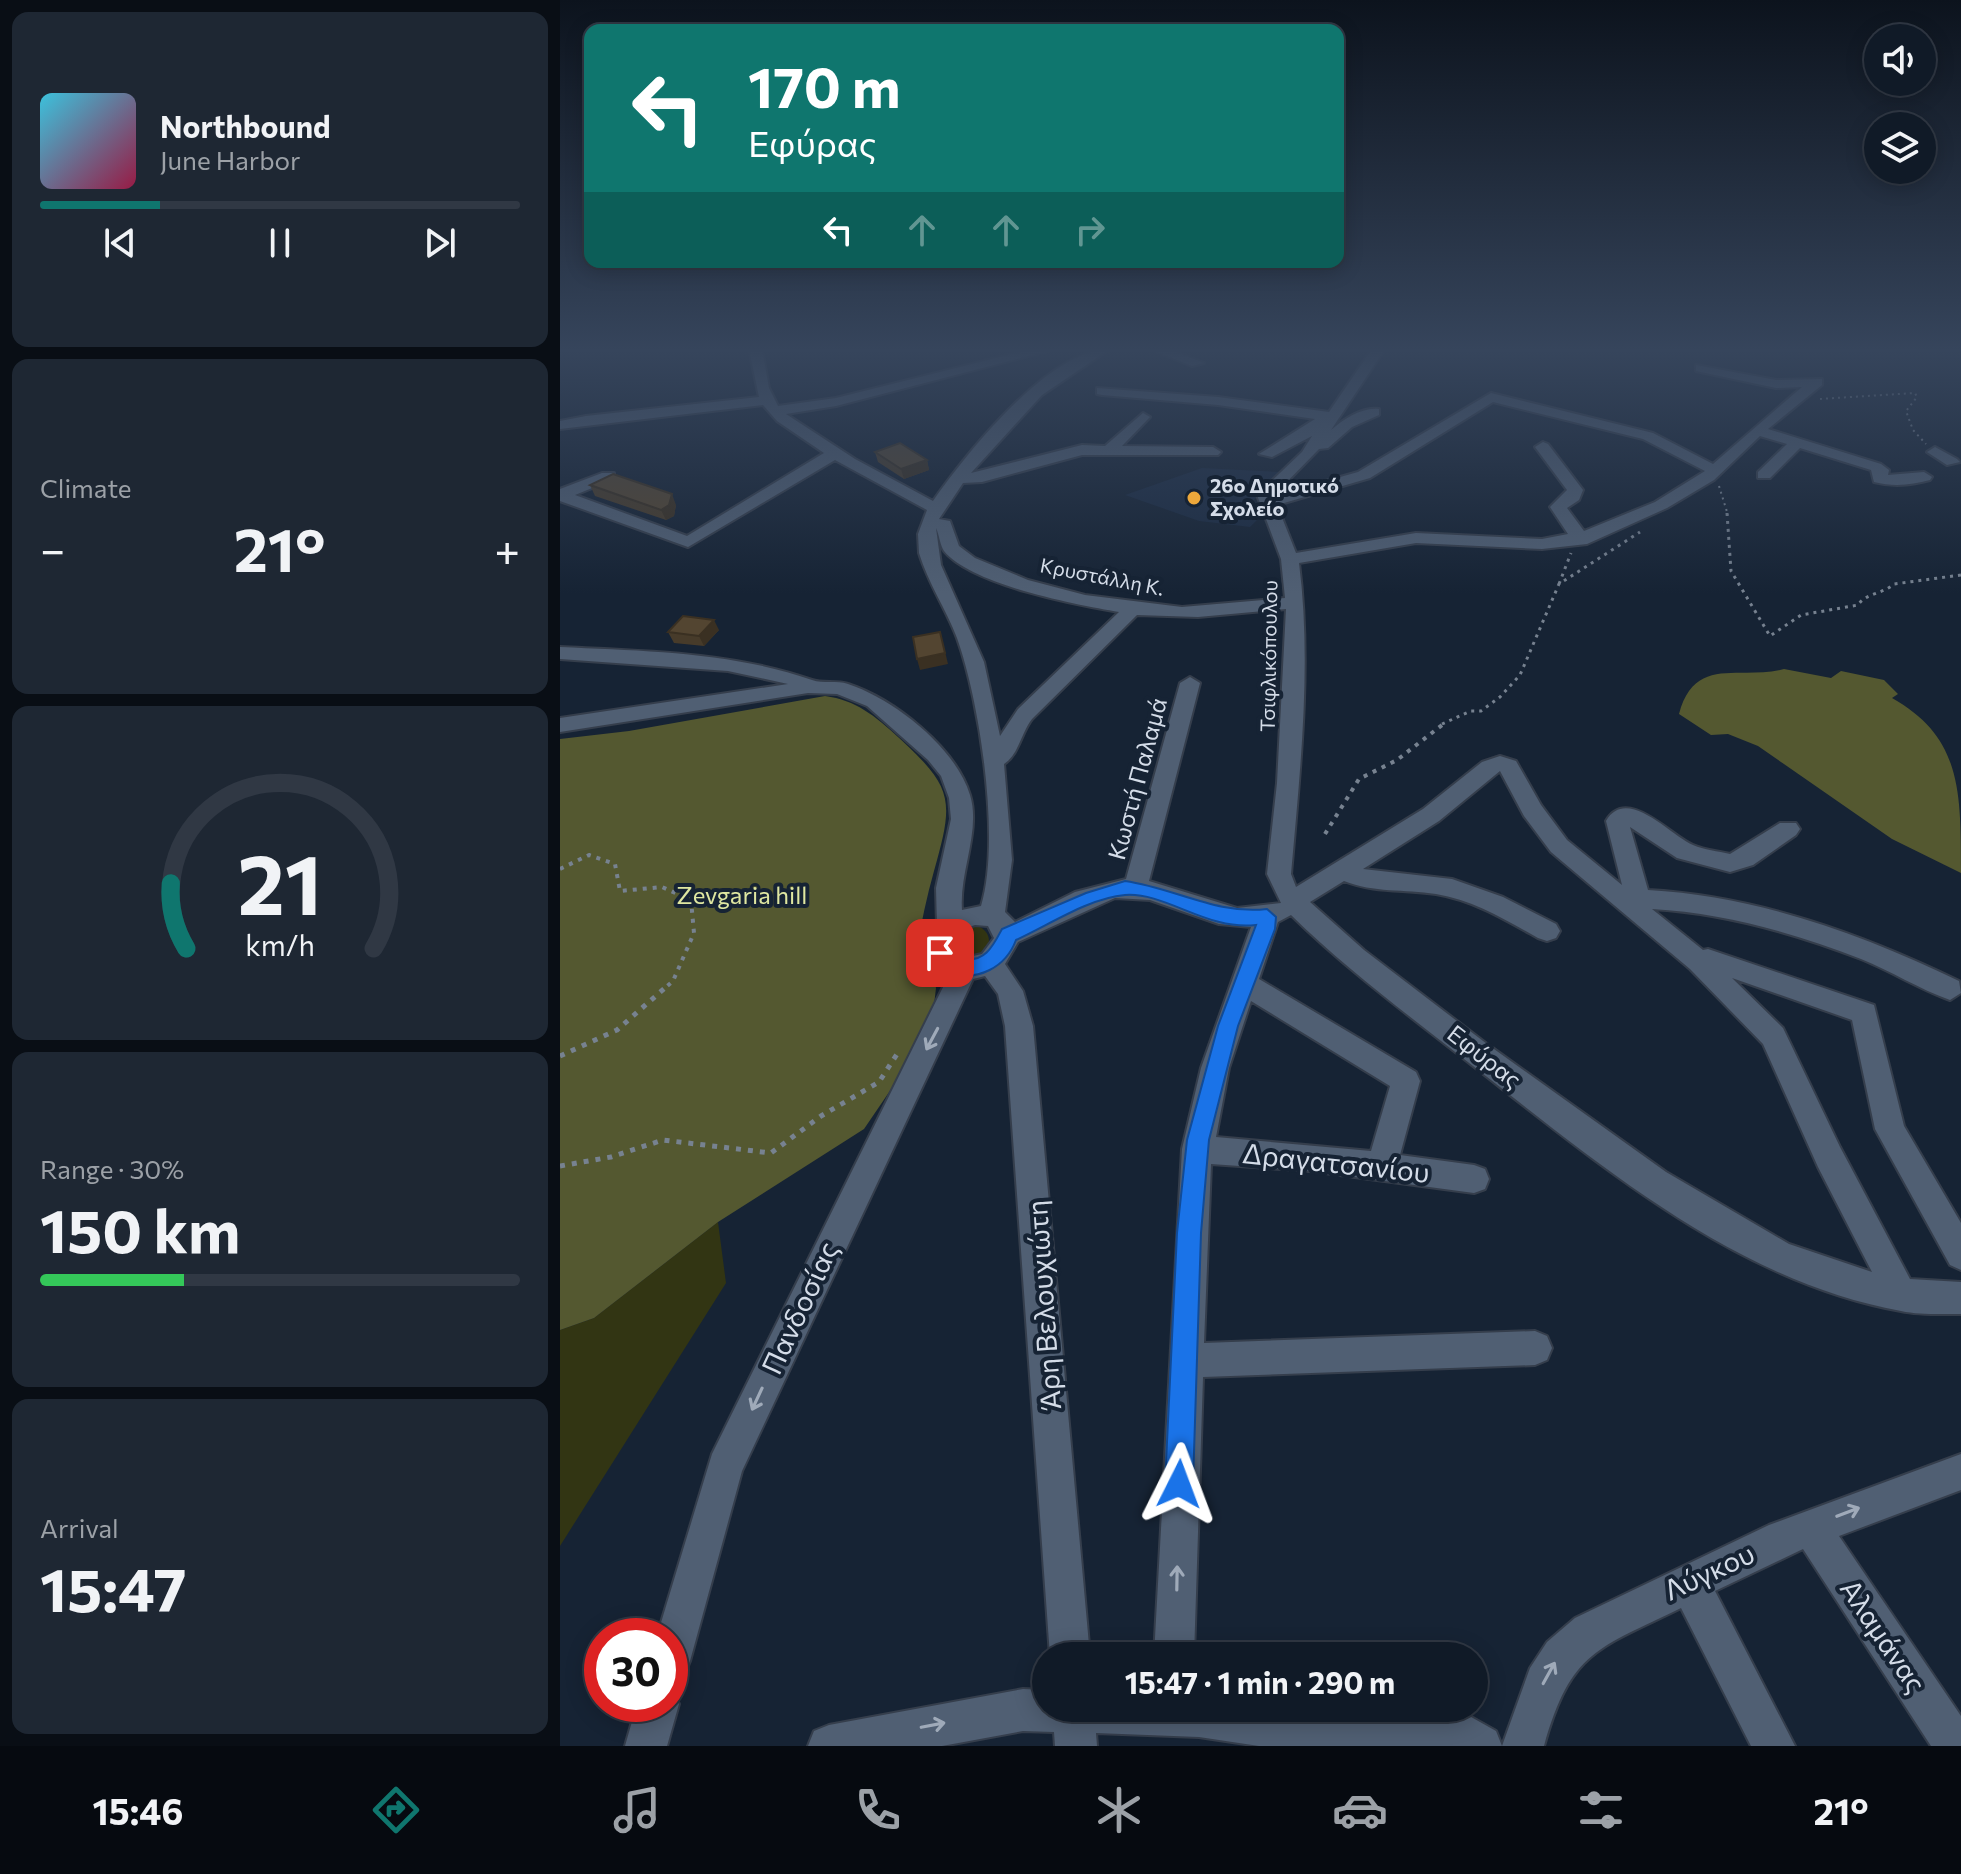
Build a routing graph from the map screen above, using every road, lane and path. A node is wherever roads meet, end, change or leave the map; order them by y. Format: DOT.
graph roads {
  1 [pos="805,430"];
  2 [pos="1002,430"];
  3 [pos="1129,430"];
  4 [pos="1308,430"];
  5 [pos="1322,430"];
  6 [pos="1339,430"];
  7 [pos="1436,430"];
  8 [pos="1626,430"];
  9 [pos="1757,430"];
  10 [pos="1759,430"];
  11 [pos="1914,430"];
  12 [pos="1798,442"];
  13 [pos="1543,447"];
  14 [pos="1109,450"];
  15 [pos="837,452"];
  16 [pos="1213,452"];
  17 [pos="1935,452"];
  18 [pos="1267,454"];
  19 [pos="1303,458"];
  20 [pos="1952,462"];
  21 [pos="1712,474"];
  22 [pos="1764,475"];
  23 [pos="608,476"];
  24 [pos="1924,477"];
  25 [pos="959,479"];
  26 [pos="1267,503"];
  27 [pos="932,515"];
  28 [pos="1650,526"];
  29 [pos="1581,540"];
  30 [pos="1290,559"];
  31 [pos="1961,575"];
  32 [pos="1559,584"];
  33 [pos="1295,603"];
  34 [pos="1134,608"];
  35 [pos="560,653"];
  36 [pos="1190,683"];
  37 [pos="808,687"];
  38 [pos="560,725"];
  39 [pos="992,762"];
  40 [pos="1788,829"];
  41 [pos="1325,834"];
  42 [pos="560,869"];
  43 [pos="1345,871"];
  44 [pos="1135,889"];
  45 [pos="1629,898"];
  46 [pos="1286,908"];
  47 [pos="1000,925"];
  48 [pos="950,926"];
  49 [pos="1547,931"];
  50 [pos="1699,962"];
  51 [pos="977,966"];
  52 [pos="1244,983"];
  53 [pos="1950,989"];
  54 [pos="904,1046"];
  55 [pos="560,1056"];
  56 [pos="1197,1149"];
  57 [pos="560,1166"];
  58 [pos="1382,1167"];
  59 [pos="1474,1179"];
  60 [pos="1961,1254"];
  61 [pos="1901,1295"];
  62 [pos="1961,1298"];
  63 [pos="1535,1348"];
  64 [pos="1185,1361"];
  65 [pos="1961,1472"];
  66 [pos="1810,1526"];
  67 [pos="1689,1582"];
  68 [pos="682,1618"];
  69 [pos="1069,1642"];
  70 [pos="1175,1642"];
  71 [pos="653,1722"];
  72 [pos="1241,1722"];
  73 [pos="1075,1723"];
  74 [pos="646,1746"];
  75 [pos="829,1746"];
  76 [pos="1481,1746"];
  77 [pos="1523,1746"];
  78 [pos="1774,1746"];
  79 [pos="1956,1746"];
  1 -- 15 [label="street"];
  2 -- 25 [label="street"];
  3 -- 14 [label="street"];
  4 -- 18 [label="street"];
  5 -- 19 [label="street"];
  6 -- 19 [label="street"];
  7 -- 26 [label="street"];
  8 -- 21 [label="street"];
  9 -- 21 [label="street"];
  10 -- 12 [label="street"];
  11 -- 17 [label="path"];
  12 -- 22 [label="street"];
  12 -- 24 [label="street"];
  13 -- 29 [label="street"];
  14 -- 16 [label="street"];
  14 -- 25 [label="street"];
  15 -- 23 [label="street"];
  15 -- 27 [label="street"];
  17 -- 20 [label="street"];
  19 -- 26 [label="street"];
  21 -- 29 [label="street"];
  21 -- 31 [label="path"];
  25 -- 27 [label="street"];
  26 -- 30 [label="street, Τσιφλικόπουλου"];
  27 -- 34 [label="street, Κρυστάλλη Κ."];
  27 -- 39 [label="street"];
  28 -- 32 [label="path"];
  29 -- 30 [label="street"];
  29 -- 32 [label="path"];
  30 -- 33 [label="street, Τσιφλικόπουλου"];
  32 -- 41 [label="path"];
  33 -- 34 [label="street, Κρυστάλλη Κ."];
  33 -- 46 [label="street, Τσιφλικόπουλου"];
  34 -- 39 [label="street"];
  35 -- 37 [label="street"];
  36 -- 44 [label="street, Κωστή Παλαμά"];
  37 -- 38 [label="street"];
  37 -- 48 [label="street"];
  39 -- 47 [label="street"];
  40 -- 45 [label="street"];
  42 -- 55 [label="path"];
  43 -- 45 [label="street"];
  43 -- 46 [label="street"];
  43 -- 49 [label="street"];
  44 -- 46 [label="street"];
  44 -- 47 [label="street"];
  45 -- 50 [label="street"];
  45 -- 53 [label="street"];
  46 -- 52 [label="street"];
  46 -- 61 [label="street, Εφύρας"];
  47 -- 48 [label="street"];
  47 -- 51 [label="street"];
  48 -- 51 [label="street"];
  50 -- 60 [label="street"];
  50 -- 61 [label="street"];
  51 -- 68 [label="street, Πανδοσίας, one-way"];
  51 -- 69 [label="street, Άρη Βελουχιώτη"];
  52 -- 56 [label="street"];
  52 -- 58 [label="street"];
  54 -- 57 [label="path"];
  56 -- 58 [label="street, Δραγατσανίου"];
  56 -- 64 [label="street"];
  58 -- 59 [label="street, Δραγατσανίου"];
  61 -- 62 [label="street, Εφύρας"];
  63 -- 64 [label="street"];
  70 -- 64 [label="street, one-way"];
  66 -- 65 [label="street, Λύγκου, one-way"];
  66 -- 67 [label="street, Λύγκου"];
  66 -- 79 [label="street, Αλαμάνας"];
  77 -- 67 [label="street, Λύγκου, one-way"];
  67 -- 78 [label="street"];
  71 -- 74 [label="street"];
  72 -- 76 [label="street"];
  75 -- 73 [label="street, one-way"];
}
